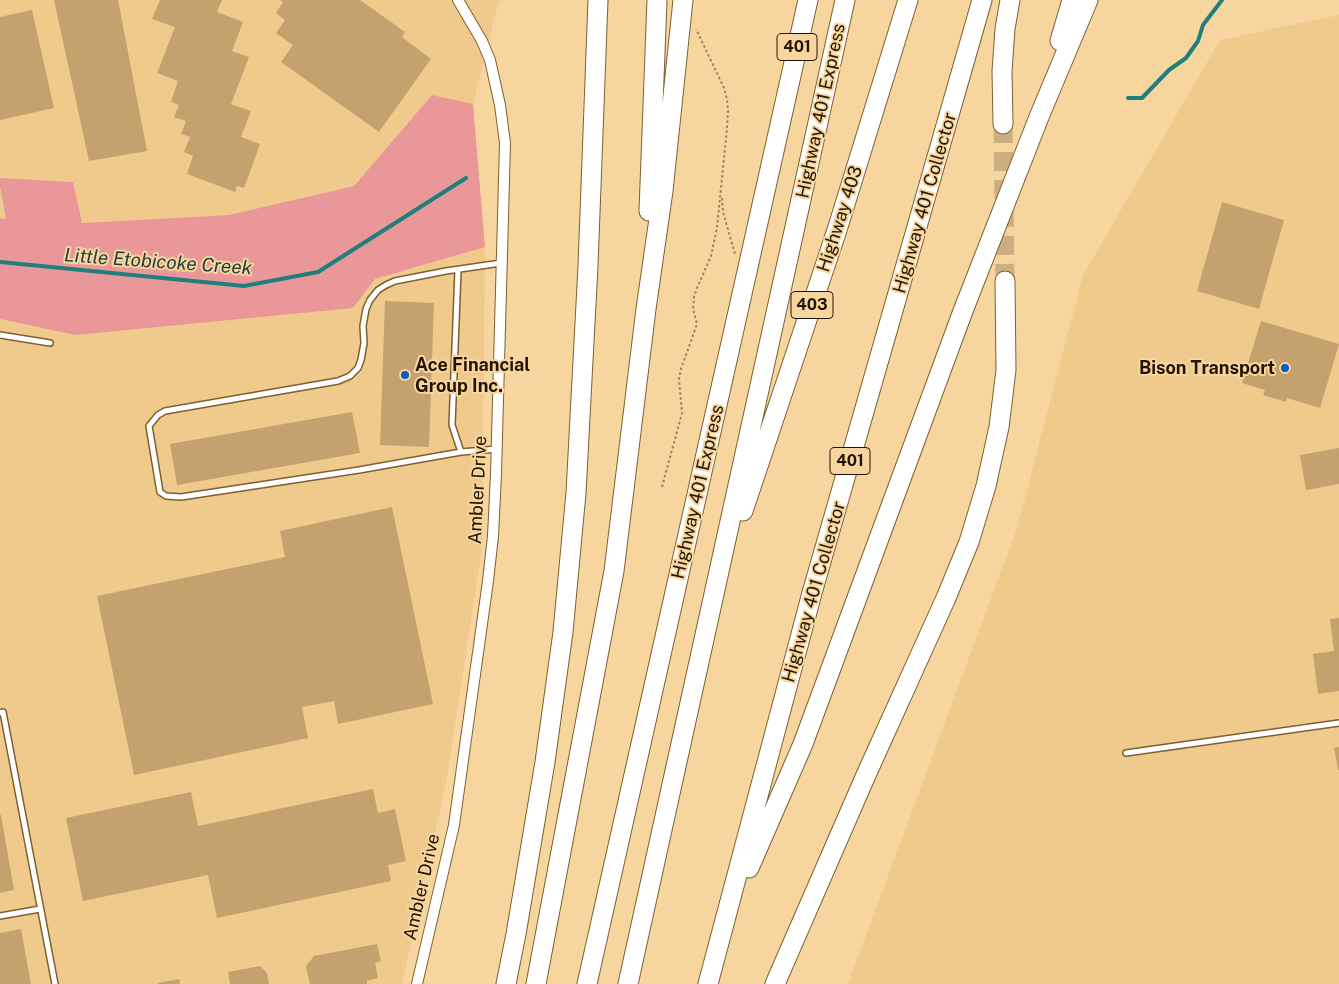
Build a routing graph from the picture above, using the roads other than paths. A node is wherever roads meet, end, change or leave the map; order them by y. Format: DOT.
graph roads {
  1 [pos="458,0"];
  2 [pos="598,0"];
  3 [pos="657,0"];
  4 [pos="683,0"];
  5 [pos="802,0"];
  6 [pos="808,0"];
  7 [pos="845,0"];
  8 [pos="908,0"];
  9 [pos="982,0"];
  10 [pos="1010,0"];
  11 [pos="1072,0"];
  12 [pos="1088,0"];
  13 [pos="787,93"];
  14 [pos="1039,117"];
  15 [pos="1003,124"];
  16 [pos="502,263"];
  17 [pos="458,270"];
  18 [pos="1005,280"];
  19 [pos="646,309"];
  20 [pos="0,334"];
  21 [pos="50,343"];
  22 [pos="497,449"];
  23 [pos="461,452"];
  24 [pos="711,608"];
  25 [pos="0,713"];
  26 [pos="1339,723"];
  27 [pos="1126,753"];
  28 [pos="40,909"];
  29 [pos="0,916"];
  30 [pos="724,924"];
  31 [pos="54,984"];
  32 [pos="417,984"];
  33 [pos="506,984"];
  34 [pos="536,984"];
  35 [pos="587,984"];
  36 [pos="628,984"];
  37 [pos="708,984"];
  38 [pos="774,984"];
  1 -- 16 [label="street, Ambler Drive"];
  2 -- 33 [label="highway"];
  3 -- 19 [label="highway"];
  4 -- 19 [label="highway"];
  5 -- 13 [label="highway"];
  6 -- 13 [label="highway, Highway 401 Express / 401"];
  7 -- 24 [label="highway, Highway 401 Express / 401"];
  8 -- 24 [label="highway, Highway 403 / 403"];
  9 -- 30 [label="highway, Highway 401 Collector / 401"];
  10 -- 15 [label="highway"];
  11 -- 14 [label="highway"];
  12 -- 14 [label="highway"];
  13 -- 35 [label="highway, Highway 401 Express / 401"];
  14 -- 30 [label="highway"];
  16 -- 17 [label="lane"];
  16 -- 22 [label="street, Ambler Drive"];
  17 -- 23 [label="lane"];
  17 -- 23 [label="lane"];
  18 -- 38 [label="highway"];
  19 -- 34 [label="highway"];
  20 -- 21 [label="lane"];
  22 -- 23 [label="lane"];
  22 -- 32 [label="street, Ambler Drive"];
  24 -- 36 [label="highway, Highway 401 Express / 401"];
  25 -- 28 [label="lane"];
  26 -- 27 [label="lane"];
  28 -- 29 [label="lane"];
  28 -- 31 [label="lane"];
  30 -- 37 [label="highway, Highway 401 Collector / 401"];
}
